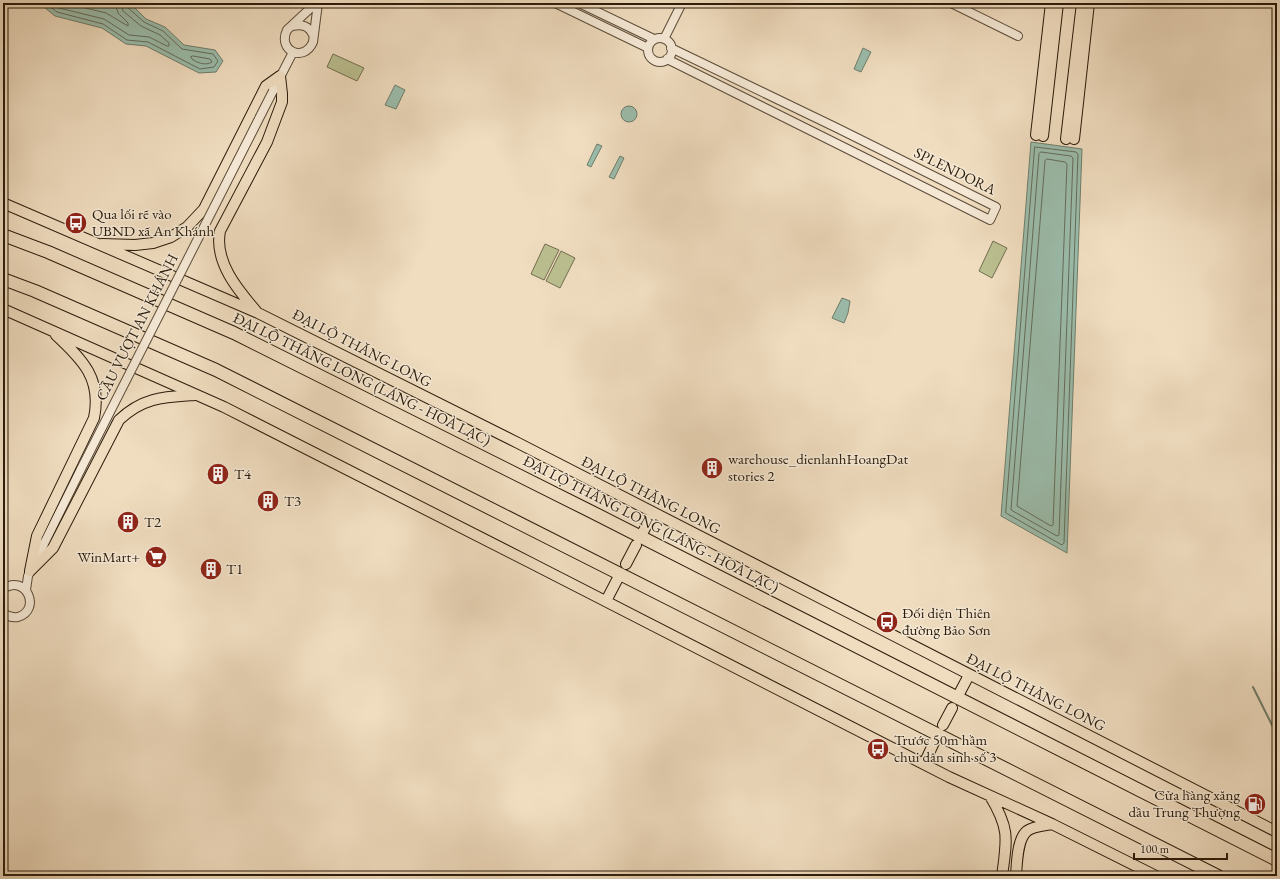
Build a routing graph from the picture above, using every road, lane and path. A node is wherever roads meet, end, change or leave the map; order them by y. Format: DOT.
graph roads {
  1 [pos="317,3"];
  2 [pos="555,3"];
  3 [pos="579,3"];
  4 [pos="682,3"];
  5 [pos="952,3"];
  6 [pos="1050,3"];
  7 [pos="1058,3"];
  8 [pos="1082,3"];
  9 [pos="1089,3"];
  10 [pos="292,26"];
  11 [pos="313,35"];
  12 [pos="1018,36"];
  13 [pos="654,39"];
  14 [pos="664,39"];
  15 [pos="648,48"];
  16 [pos="671,48"];
  17 [pos="293,52"];
  18 [pos="667,59"];
  19 [pos="280,76"];
  20 [pos="3,203"];
  21 [pos="3,235"];
  22 [pos="96,244"];
  23 [pos="3,279"];
  24 [pos="3,309"];
  25 [pos="258,313"];
  26 [pos="49,329"];
  27 [pos="197,395"];
  28 [pos="653,513"];
  29 [pos="643,532"];
  30 [pos="636,545"];
  31 [pos="626,564"];
  32 [pos="29,574"];
  33 [pos="619,576"];
  34 [pos="17,585"];
  35 [pos="3,589"];
  36 [pos="26,590"];
  37 [pos="606,601"];
  38 [pos="4,616"];
  39 [pos="969,675"];
  40 [pos="959,694"];
  41 [pos="952,708"];
  42 [pos="943,725"];
  43 [pos="937,736"];
  44 [pos="924,764"];
  45 [pos="990,796"];
  46 [pos="1052,824"];
  47 [pos="1277,832"];
  48 [pos="1277,860"];
  49 [pos="1002,876"];
  50 [pos="1016,876"];
  51 [pos="1156,876"];
  52 [pos="1218,876"];
  1 -- 10 [label="street"];
  1 -- 11 [label="street"];
  2 -- 15 [label="street"];
  3 -- 13 [label="street"];
  4 -- 14 [label="street"];
  5 -- 12 [label="street"];
  6 -- 7 [label="main road"];
  8 -- 9 [label="main road"];
  10 -- 11 [label="street"];
  10 -- 17 [label="street"];
  11 -- 17 [label="street"];
  13 -- 14 [label="street"];
  13 -- 15 [label="street"];
  14 -- 16 [label="street"];
  15 -- 18 [label="street"];
  16 -- 18 [label="street"];
  16 -- 18 [label="street, SPLENDORA"];
  17 -- 19 [label="street, CẦU VƯỢT AN KHÁNH"];
  19 -- 22 [label="main road"];
  19 -- 25 [label="main road"];
  19 -- 32 [label="street, CẦU VƯỢT AN KHÁNH, bridge"];
  20 -- 22 [label="main road, ĐẠI LỘ THĂNG LONG"];
  21 -- 48 [label="highway, ĐẠI LỘ THĂNG LONG (LÁNG - HOÀ LẠC)"];
  22 -- 25 [label="main road, ĐẠI LỘ THĂNG LONG"];
  23 -- 52 [label="highway"];
  24 -- 26 [label="main road"];
  25 -- 28 [label="main road, ĐẠI LỘ THĂNG LONG"];
  26 -- 27 [label="main road"];
  26 -- 32 [label="main road"];
  27 -- 32 [label="main road"];
  27 -- 37 [label="main road"];
  28 -- 29 [label="main road"];
  28 -- 39 [label="main road, ĐẠI LỘ THĂNG LONG"];
  30 -- 31 [label="main road"];
  32 -- 34 [label="street"];
  32 -- 36 [label="street"];
  33 -- 37 [label="main road"];
  34 -- 35 [label="street"];
  34 -- 36 [label="street"];
  36 -- 38 [label="street"];
  37 -- 44 [label="main road"];
  39 -- 40 [label="main road"];
  39 -- 47 [label="main road, ĐẠI LỘ THĂNG LONG"];
  41 -- 42 [label="main road"];
  43 -- 44 [label="main road"];
  44 -- 45 [label="main road"];
  45 -- 46 [label="main road"];
  45 -- 49 [label="main road"];
  46 -- 50 [label="main road"];
  46 -- 51 [label="main road"];
}
